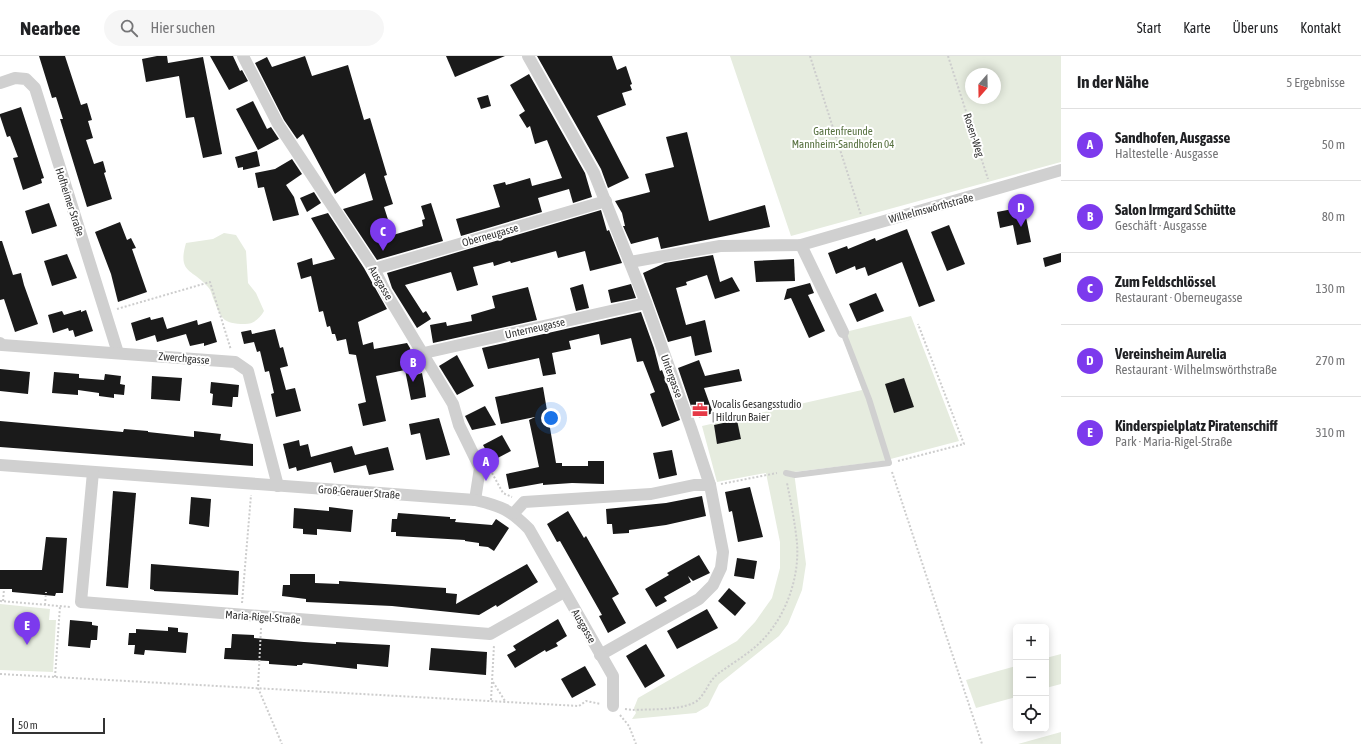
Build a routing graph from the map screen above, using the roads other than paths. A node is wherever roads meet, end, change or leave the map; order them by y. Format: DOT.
graph roads {
  1 [pos="242,56"];
  2 [pos="528,56"];
  3 [pos="0,83"];
  4 [pos="1061,170"];
  5 [pos="606,202"];
  6 [pos="801,245"];
  7 [pos="630,262"];
  8 [pos="374,270"];
  9 [pos="646,303"];
  10 [pos="843,332"];
  11 [pos="0,343"];
  12 [pos="118,353"];
  13 [pos="424,353"];
  14 [pos="0,465"];
  15 [pos="93,472"];
  16 [pos="786,473"];
  17 [pos="710,484"];
  18 [pos="278,486"];
  19 [pos="475,500"];
  20 [pos="514,513"];
  21 [pos="564,592"];
  22 [pos="600,655"];
  23 [pos="613,706"];
  1 -- 8 [label="street, Ausgasse"];
  2 -- 5 [label="street, Untergasse"];
  3 -- 12 [label="street, Hofheimer Straße"];
  4 -- 6 [label="street, Wilhelmswörthstraße"];
  5 -- 7 [label="street, Untergasse"];
  5 -- 8 [label="street, Oberneugasse"];
  6 -- 7 [label="street, Wilhelmswörthstraße"];
  6 -- 10 [label="street"];
  7 -- 9 [label="street, Untergasse"];
  8 -- 13 [label="street, Ausgasse"];
  9 -- 13 [label="street, Unterneugasse"];
  9 -- 17 [label="street, Untergasse"];
  10 -- 16 [label="lane"];
  11 -- 12 [label="street, Zwerchgasse"];
  12 -- 18 [label="street, Zwerchgasse"];
  13 -- 19 [label="street, Ausgasse"];
  14 -- 15 [label="street, Groß-Gerauer Straße"];
  15 -- 18 [label="street, Groß-Gerauer Straße"];
  15 -- 21 [label="street, Maria-Rigel-Straße"];
  17 -- 20 [label="street"];
  17 -- 22 [label="street, Untergasse"];
  18 -- 19 [label="street, Groß-Gerauer Straße"];
  19 -- 20 [label="street, Groß-Gerauer Straße"];
  20 -- 21 [label="street, Ausgasse"];
  21 -- 22 [label="street, Ausgasse"];
  22 -- 23 [label="street, Ausgasse"];
}
